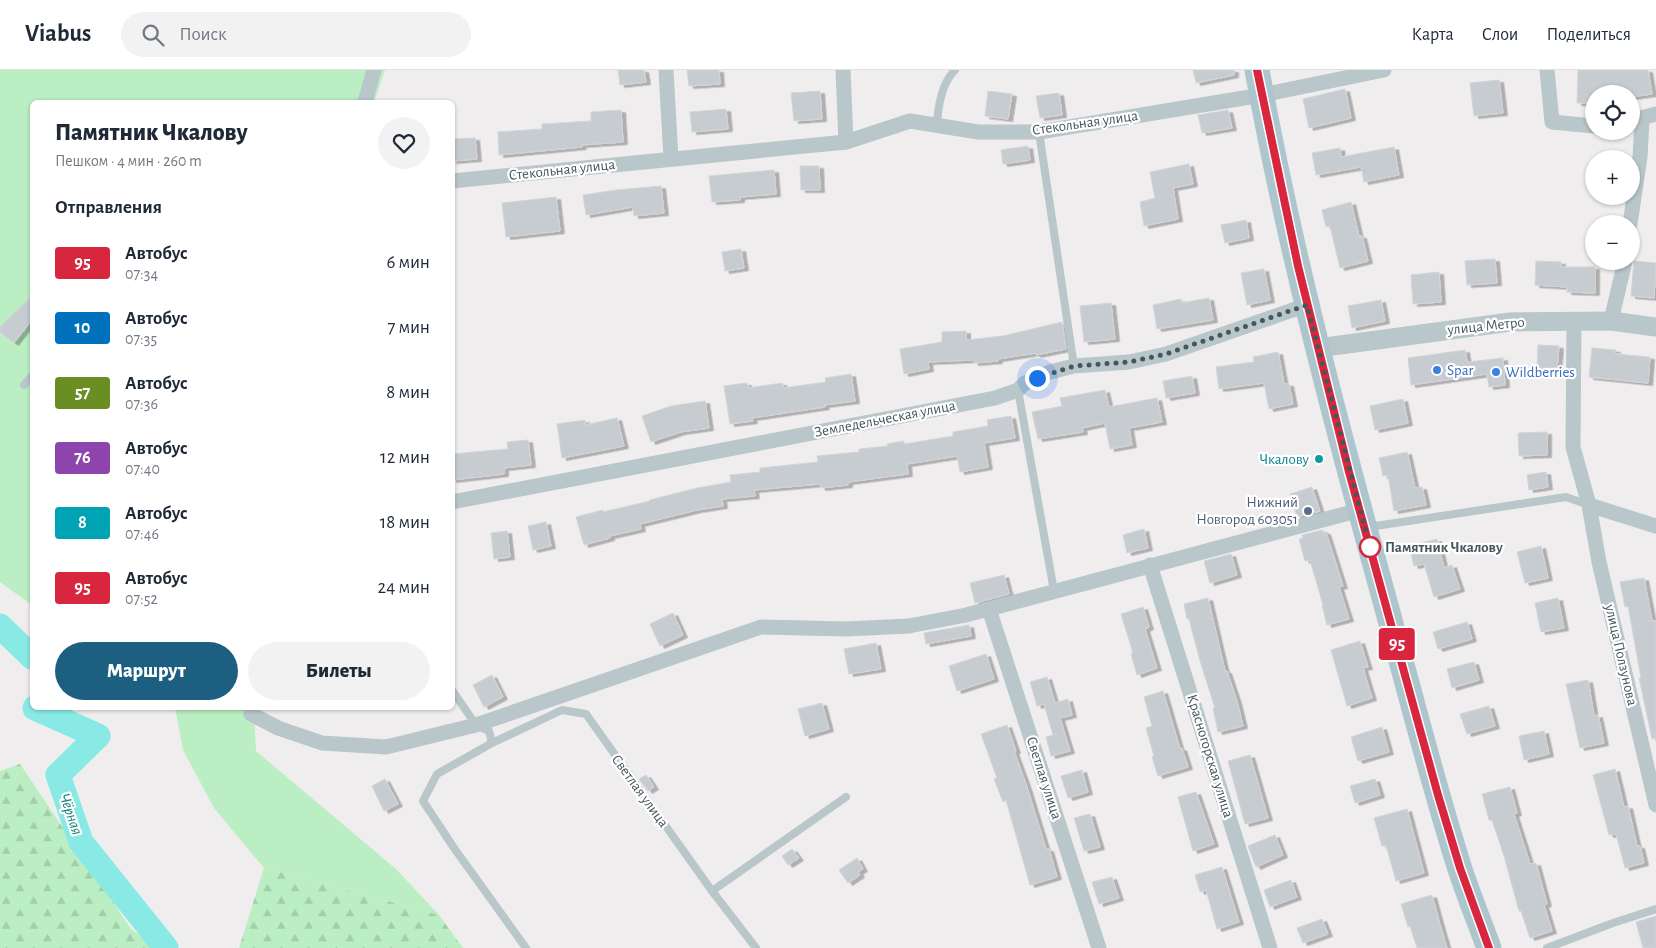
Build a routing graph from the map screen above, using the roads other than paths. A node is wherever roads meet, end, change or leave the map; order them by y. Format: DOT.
graph roads {
  1 [pos="374,70"];
  2 [pos="666,70"];
  3 [pos="843,70"];
  4 [pos="955,70"];
  5 [pos="1257,70"];
  6 [pos="1384,70"];
  7 [pos="1547,70"];
  8 [pos="1262,95"];
  9 [pos="366,100"];
  10 [pos="1643,118"];
  11 [pos="937,124"];
  12 [pos="1585,125"];
  13 [pos="1039,132"];
  14 [pos="846,142"];
  15 [pos="671,159"];
  16 [pos="455,181"];
  17 [pos="1631,215"];
  18 [pos="1623,270"];
  19 [pos="1307,305"];
  20 [pos="1574,320"];
  21 [pos="1611,321"];
  22 [pos="1656,326"];
  23 [pos="1318,348"];
  24 [pos="1074,366"];
  25 [pos="30,378"];
  26 [pos="24,385"];
  27 [pos="1018,390"];
  28 [pos="455,501"];
  29 [pos="1589,504"];
  30 [pos="1362,519"];
  31 [pos="1656,526"];
  32 [pos="1150,565"];
  33 [pos="1054,591"];
  34 [pos="989,609"];
  35 [pos="455,694"];
  36 [pos="251,714"];
  37 [pos="476,725"];
  38 [pos="492,743"];
  39 [pos="846,797"];
  40 [pos="1656,805"];
  41 [pos="712,891"];
  42 [pos="1656,909"];
  43 [pos="526,948"];
  44 [pos="756,948"];
  45 [pos="1099,948"];
  46 [pos="1270,948"];
  47 [pos="1488,948"];
  48 [pos="1547,948"];
  1 -- 9 [label="street"];
  2 -- 15 [label="street"];
  3 -- 14 [label="street"];
  4 -- 11 [label="lane"];
  5 -- 8 [label="main road"];
  6 -- 8 [label="street, Стекольная улица"];
  7 -- 12 [label="street"];
  8 -- 13 [label="street, Стекольная улица"];
  8 -- 19 [label="main road"];
  10 -- 17 [label="street"];
  11 -- 13 [label="street, Стекольная улица"];
  11 -- 14 [label="street, Стекольная улица"];
  13 -- 24 [label="lane"];
  14 -- 15 [label="street, Стекольная улица"];
  15 -- 16 [label="street, Стекольная улица"];
  18 -- 21 [label="street"];
  19 -- 23 [label="main road"];
  19 -- 24 [label="street, Земледельческая улица"];
  20 -- 21 [label="street, улица Метро"];
  20 -- 23 [label="street, улица Метро"];
  20 -- 29 [label="street, улица Ползунова"];
  21 -- 22 [label="street, улица Метро"];
  23 -- 30 [label="main road"];
  24 -- 27 [label="street, Земледельческая улица"];
  25 -- 26 [label="lane"];
  27 -- 28 [label="street, Земледельческая улица"];
  27 -- 33 [label="lane"];
  29 -- 30 [label="lane"];
  29 -- 31 [label="street"];
  29 -- 40 [label="street, улица Ползунова"];
  30 -- 32 [label="street"];
  30 -- 47 [label="main road"];
  32 -- 33 [label="street"];
  32 -- 46 [label="street, Красногорская улица"];
  33 -- 34 [label="street"];
  34 -- 37 [label="street"];
  34 -- 45 [label="street, Светлая улица"];
  35 -- 37 [label="lane"];
  36 -- 37 [label="street"];
  37 -- 38 [label="lane"];
  38 -- 41 [label="lane, Светлая улица"];
  38 -- 43 [label="lane, Светлая улица"];
  39 -- 41 [label="lane"];
  41 -- 44 [label="lane, Светлая улица"];
  42 -- 48 [label="lane"];
}
